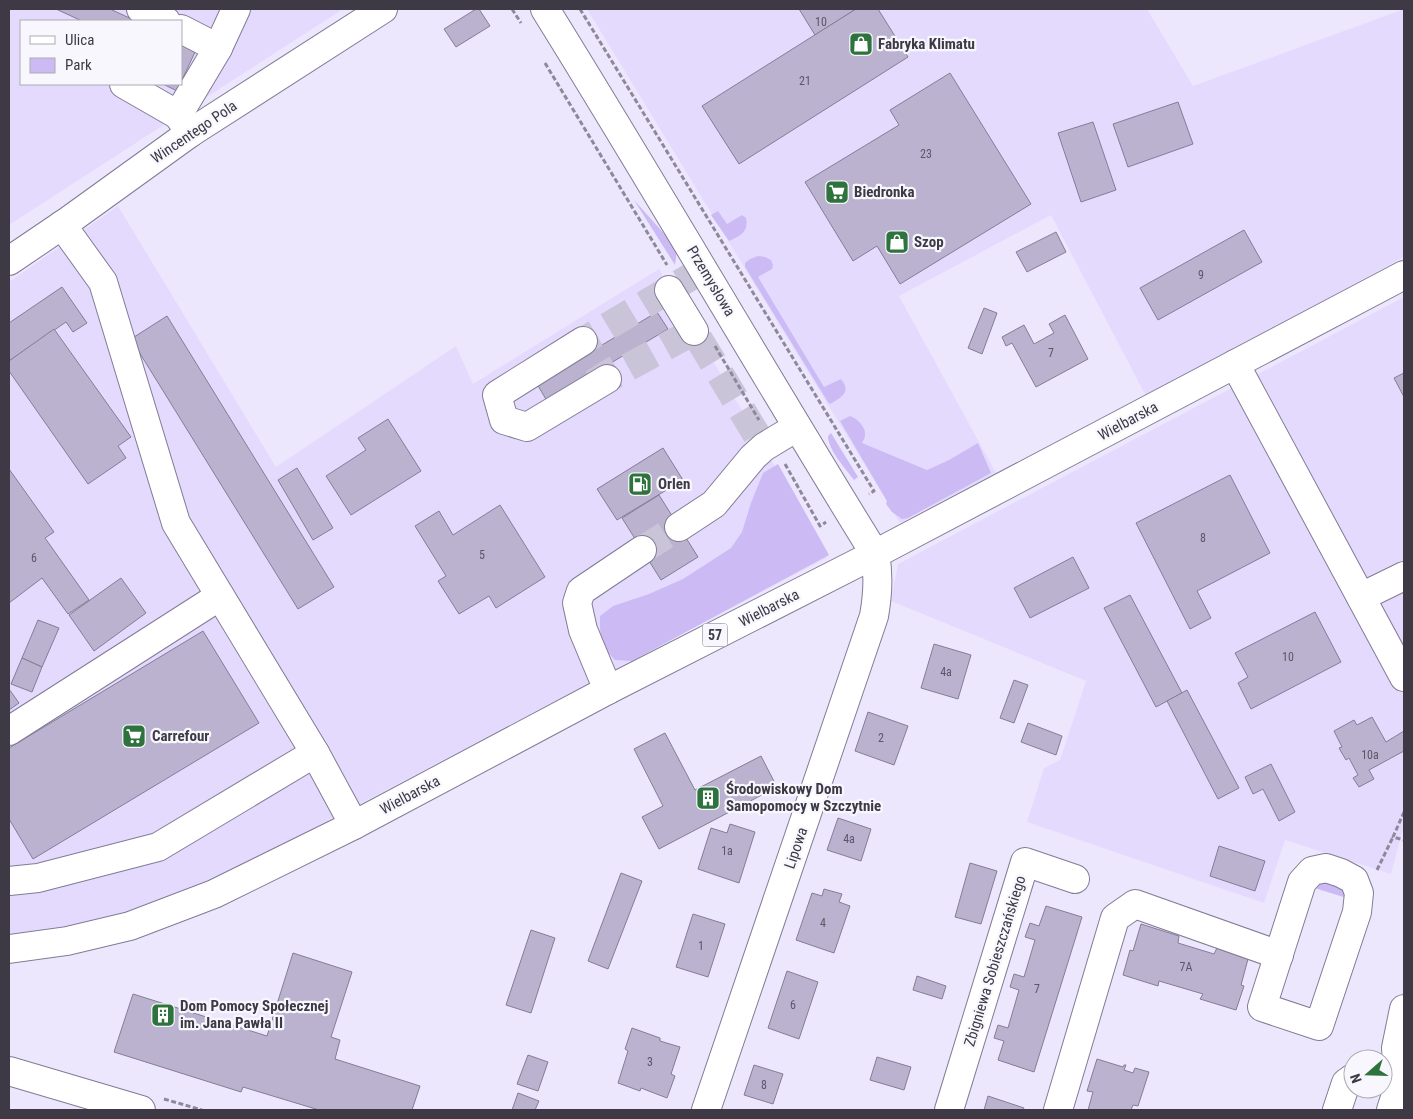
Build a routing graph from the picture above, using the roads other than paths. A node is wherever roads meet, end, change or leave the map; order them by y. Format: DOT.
graph roads {
  1 [pos="141,9"];
  2 [pos="236,9"];
  3 [pos="383,9"];
  4 [pos="545,9"];
  5 [pos="164,20"];
  6 [pos="182,30"];
  7 [pos="218,48"];
  8 [pos="126,85"];
  9 [pos="184,124"];
  10 [pos="62,225"];
  11 [pos="9,261"];
  12 [pos="1404,275"];
  13 [pos="669,290"];
  14 [pos="694,331"];
  15 [pos="584,341"];
  16 [pos="1235,364"];
  17 [pos="606,379"];
  18 [pos="797,427"];
  19 [pos="679,527"];
  20 [pos="642,550"];
  21 [pos="875,554"];
  22 [pos="1404,576"];
  23 [pos="220,596"];
  24 [pos="1361,596"];
  25 [pos="1404,677"];
  26 [pos="608,690"];
  27 [pos="9,731"];
  28 [pos="315,753"];
  29 [pos="354,825"];
  30 [pos="1075,879"];
  31 [pos="9,881"];
  32 [pos="9,949"];
  33 [pos="1279,955"];
  34 [pos="1404,1009"];
  35 [pos="1395,1066"];
  36 [pos="9,1071"];
  37 [pos="1343,1092"];
  38 [pos="140,1110"];
  39 [pos="706,1110"];
  40 [pos="949,1110"];
  41 [pos="1058,1110"];
  42 [pos="1337,1110"];
  43 [pos="1391,1110"];
  1 -- 5 [label="street"];
  2 -- 7 [label="street"];
  3 -- 9 [label="street, Wincentego Pola"];
  4 -- 18 [label="street, Przemysłowa"];
  6 -- 7 [label="street"];
  7 -- 9 [label="street"];
  8 -- 9 [label="street"];
  9 -- 10 [label="street, Wincentego Pola"];
  10 -- 11 [label="street, Wincentego Pola"];
  10 -- 23 [label="street"];
  12 -- 16 [label="street, Wielbarska / 57"];
  13 -- 14 [label="street"];
  15 -- 17 [label="street"];
  16 -- 21 [label="street, Wielbarska / 57"];
  16 -- 24 [label="street"];
  18 -- 19 [label="street"];
  18 -- 21 [label="street, Przemysłowa"];
  20 -- 26 [label="street"];
  21 -- 26 [label="street, Wielbarska / 57"];
  21 -- 39 [label="street, Lipowa"];
  22 -- 24 [label="street"];
  23 -- 27 [label="street"];
  23 -- 28 [label="street"];
  24 -- 25 [label="street"];
  26 -- 29 [label="street, Wielbarska / 57"];
  28 -- 29 [label="street"];
  28 -- 31 [label="street"];
  29 -- 32 [label="street, Wielbarska / 57"];
  30 -- 40 [label="street, Zbigniewa Sobieszczańskiego"];
  33 -- 33 [label="street"];
  33 -- 41 [label="street"];
  34 -- 35 [label="street"];
  35 -- 43 [label="street"];
  36 -- 38 [label="street"];
  37 -- 42 [label="street"];
}
